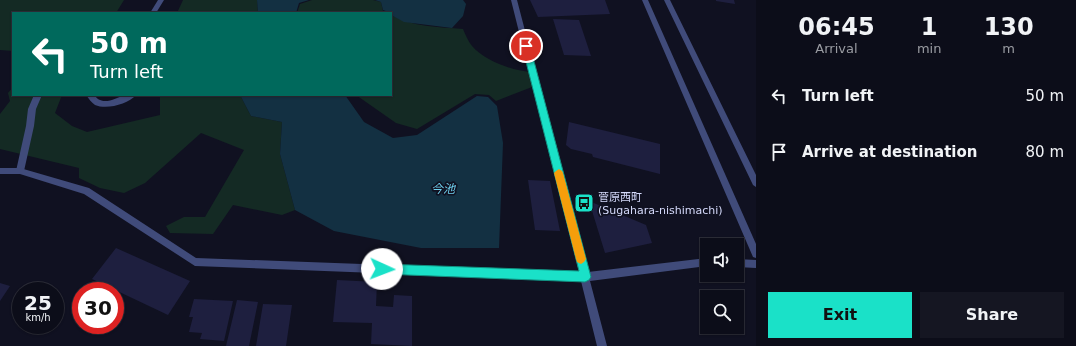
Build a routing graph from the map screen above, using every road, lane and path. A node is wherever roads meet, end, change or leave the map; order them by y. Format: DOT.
graph roads {
  1 [pos="161,0"];
  2 [pos="514,0"];
  3 [pos="644,0"];
  4 [pos="667,0"];
  5 [pos="154,12"];
  6 [pos="38,96"];
  7 [pos="90,96"];
  8 [pos="130,96"];
  9 [pos="0,170"];
  10 [pos="20,171"];
  11 [pos="756,183"];
  12 [pos="756,254"];
  13 [pos="700,263"];
  14 [pos="744,263"];
  15 [pos="756,264"];
  16 [pos="585,277"];
  17 [pos="602,346"];
  1 -- 5 [label="street"];
  2 -- 16 [label="street"];
  3 -- 12 [label="street"];
  4 -- 11 [label="street"];
  6 -- 10 [label="street"];
  7 -- 8 [label="street"];
  9 -- 10 [label="street"];
  10 -- 16 [label="street"];
  13 -- 16 [label="street"];
  14 -- 15 [label="street"];
  16 -- 17 [label="street"];
}
